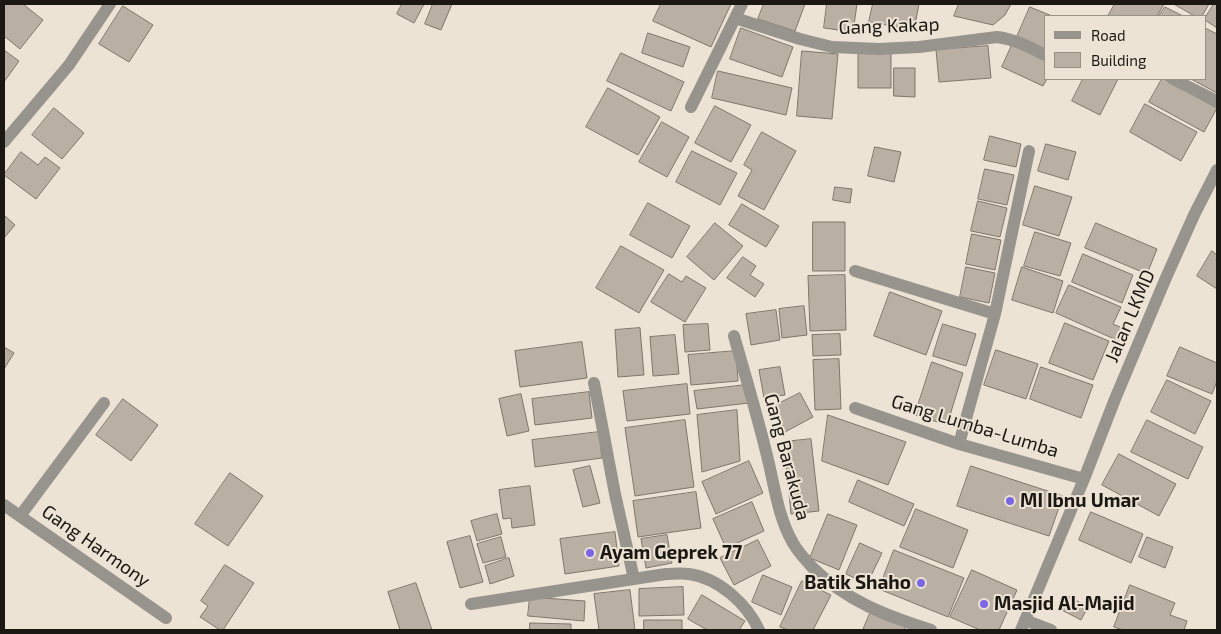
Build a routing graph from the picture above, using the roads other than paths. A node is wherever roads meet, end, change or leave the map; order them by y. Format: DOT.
graph roads {
  1 [pos="110,4"];
  2 [pos="742,4"];
  3 [pos="735,18"];
  4 [pos="1044,55"];
  5 [pos="1175,80"];
  6 [pos="1217,101"];
  7 [pos="691,107"];
  8 [pos="4,142"];
  9 [pos="1029,151"];
  10 [pos="1217,170"];
  11 [pos="855,271"];
  12 [pos="995,314"];
  13 [pos="734,336"];
  14 [pos="594,382"];
  15 [pos="104,403"];
  16 [pos="855,408"];
  17 [pos="959,444"];
  18 [pos="1084,479"];
  19 [pos="4,505"];
  20 [pos="20,516"];
  21 [pos="634,579"];
  22 [pos="471,604"];
  23 [pos="166,618"];
  24 [pos="1023,625"];
  25 [pos="759,630"];
  26 [pos="931,630"];
  27 [pos="1051,630"];
  1 -- 8 [label="street"];
  2 -- 3 [label="street"];
  3 -- 4 [label="street, Gang Kakap"];
  3 -- 7 [label="street"];
  5 -- 6 [label="street"];
  9 -- 12 [label="street"];
  10 -- 18 [label="street, Jalan LKMD"];
  11 -- 12 [label="street"];
  12 -- 17 [label="street"];
  13 -- 26 [label="street, Gang Barakuda"];
  14 -- 21 [label="street"];
  15 -- 20 [label="street"];
  16 -- 17 [label="street, Gang Lumba-Lumba"];
  17 -- 18 [label="street, Gang Lumba-Lumba"];
  18 -- 24 [label="street, Jalan LKMD"];
  19 -- 20 [label="street, Gang Harmony"];
  20 -- 23 [label="street, Gang Harmony"];
  21 -- 22 [label="street"];
  21 -- 25 [label="street"];
  24 -- 27 [label="street"];
}
